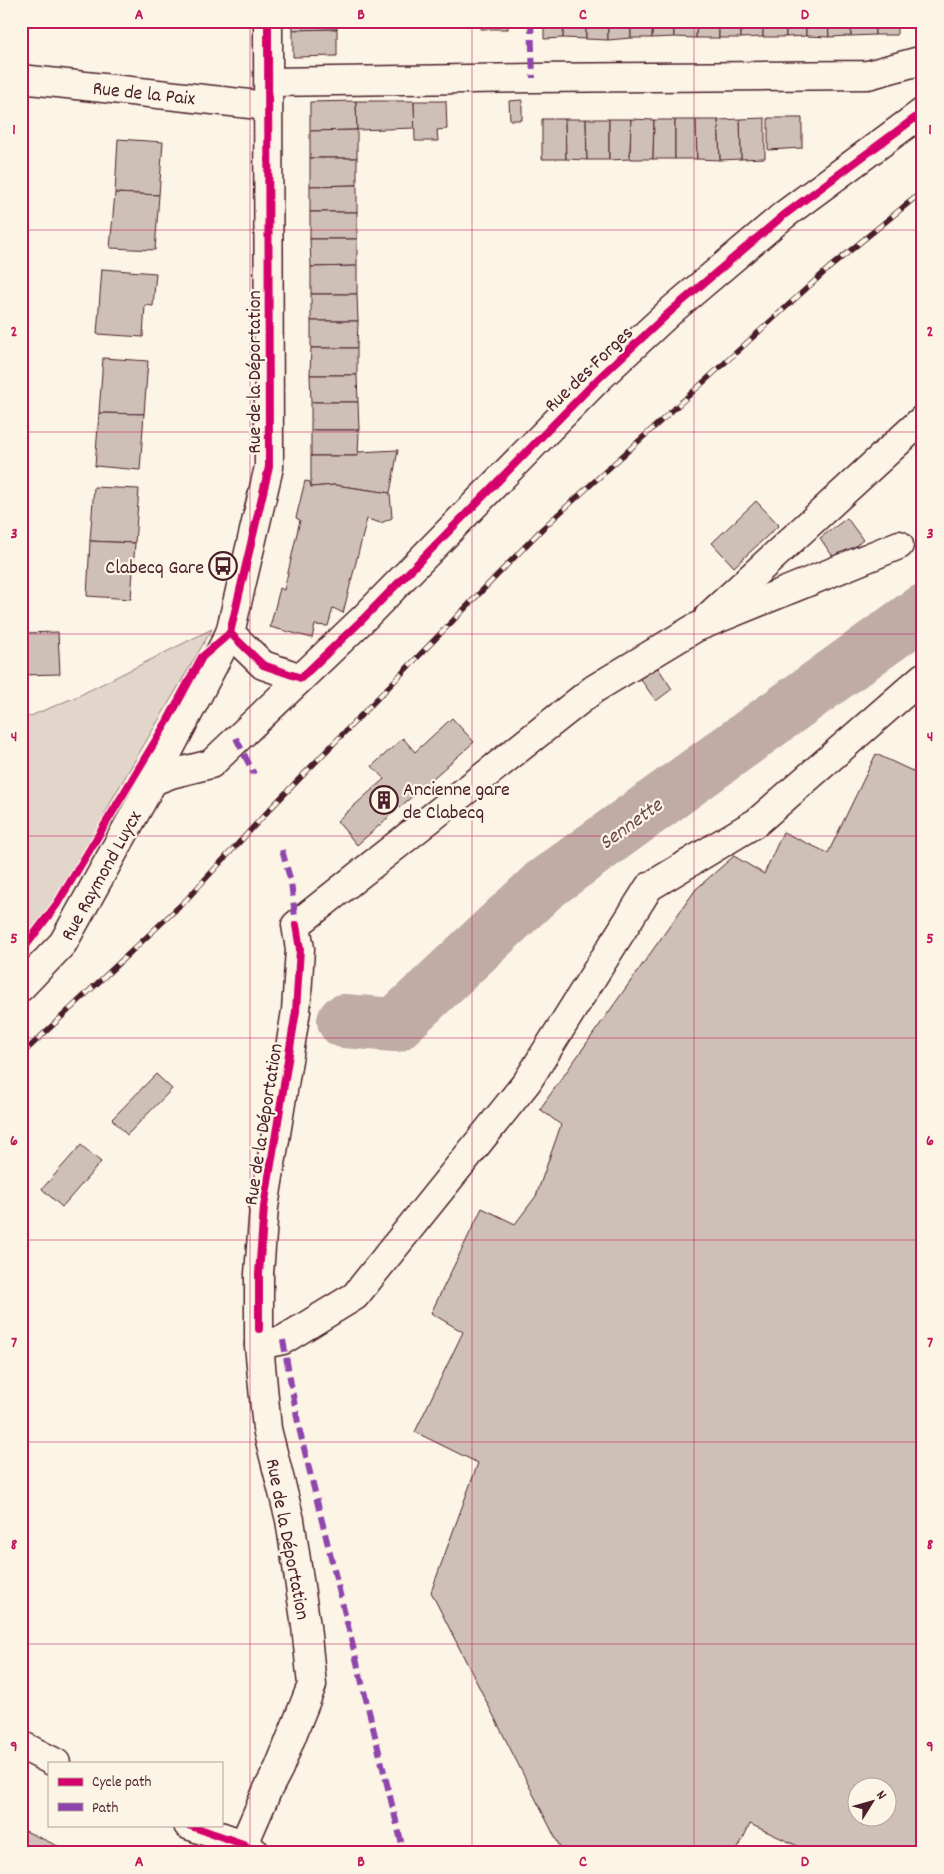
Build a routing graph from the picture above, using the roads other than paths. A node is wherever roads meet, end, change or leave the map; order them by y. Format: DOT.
graph roads {
  1 [pos="268,21"];
  2 [pos="923,60"];
  3 [pos="21,79"];
  4 [pos="268,94"];
  5 [pos="923,112"];
  6 [pos="923,419"];
  7 [pos="899,545"];
  8 [pos="695,628"];
  9 [pos="230,633"];
  10 [pos="923,677"];
  11 [pos="301,678"];
  12 [pos="152,781"];
  13 [pos="21,987"];
  14 [pos="258,1345"];
  15 [pos="21,1746"];
  16 [pos="54,1762"];
  17 [pos="190,1826"];
  18 [pos="246,1850"];
  1 -- 4 [label="main road, Rue de la Déportation"];
  2 -- 4 [label="main road"];
  3 -- 4 [label="main road, Rue de la Paix"];
  4 -- 9 [label="main road, Rue de la Déportation"];
  5 -- 11 [label="main road, Rue des Forges"];
  6 -- 8 [label="main road"];
  7 -- 8 [label="main road"];
  8 -- 14 [label="main road, Rue de la Déportation"];
  9 -- 11 [label="main road"];
  9 -- 12 [label="main road, Rue Raymond Luycx"];
  10 -- 14 [label="main road"];
  11 -- 12 [label="main road, Rue des Forges"];
  12 -- 13 [label="main road, Rue Raymond Luycx"];
  14 -- 18 [label="main road, Rue de la Déportation"];
  15 -- 16 [label="main road"];
  17 -- 18 [label="main road"];
}
